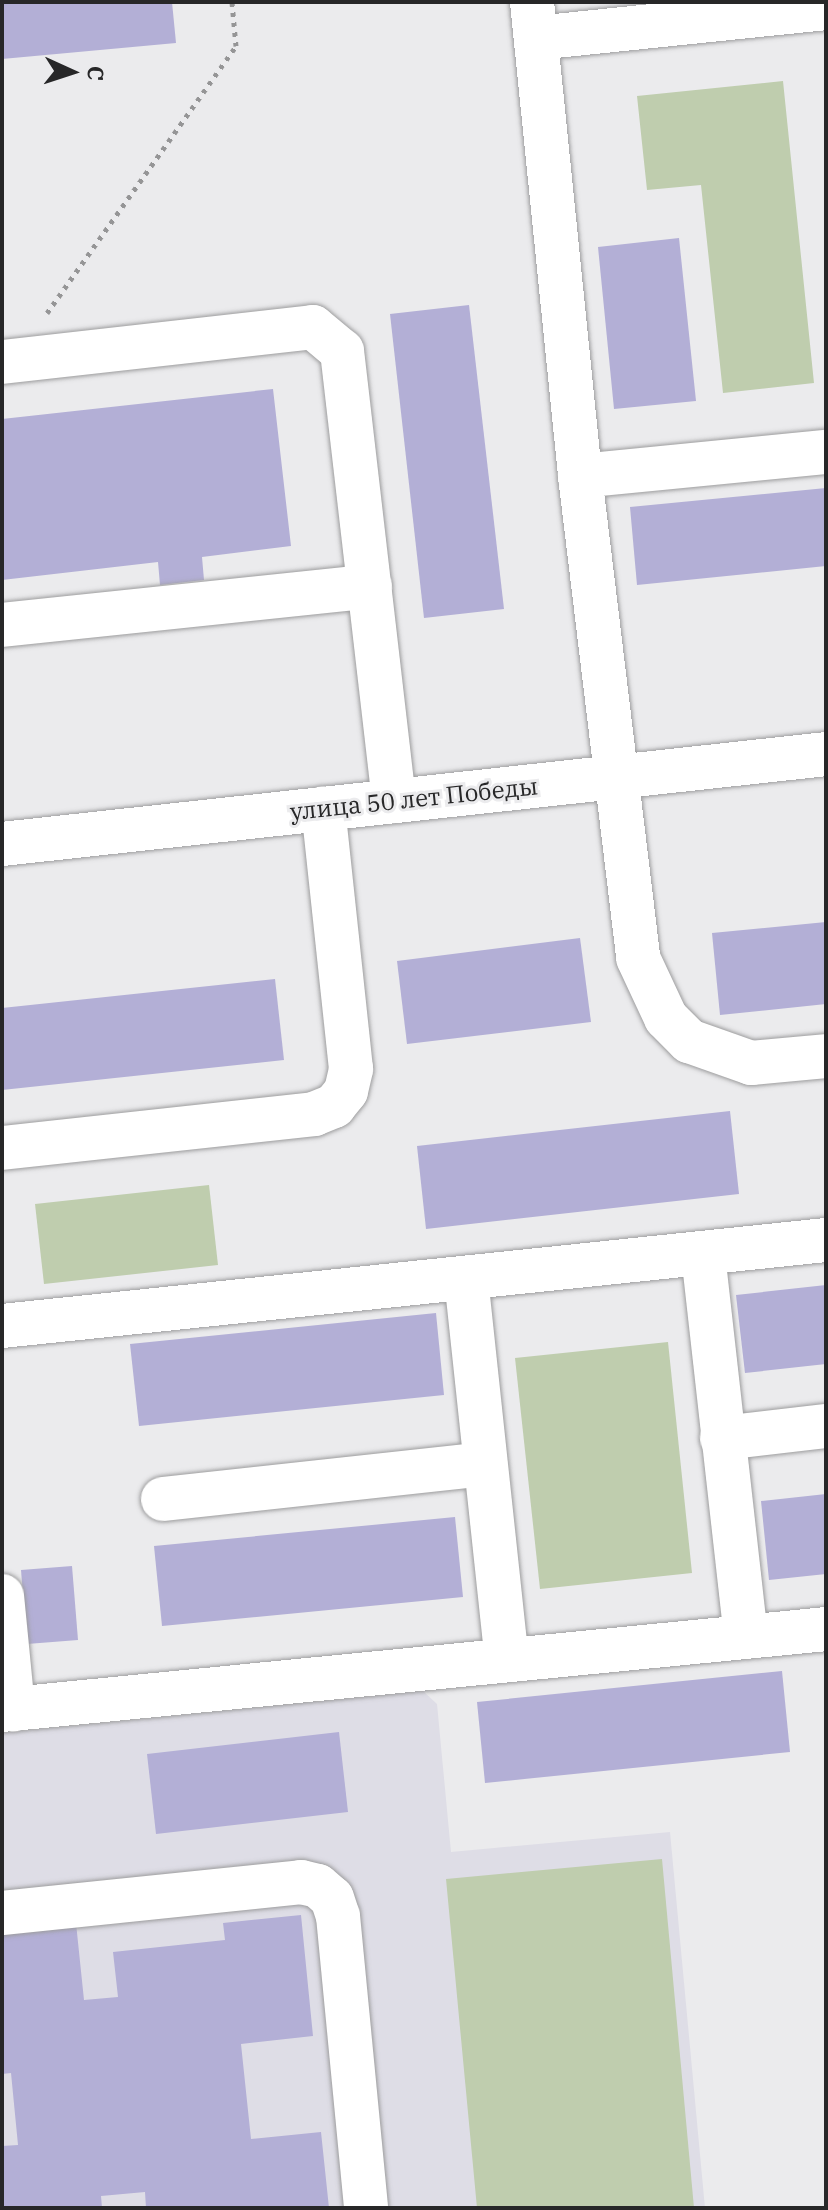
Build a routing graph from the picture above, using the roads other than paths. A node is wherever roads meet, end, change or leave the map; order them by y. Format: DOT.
graph roads {
  1 [pos="826,8"];
  2 [pos="534,20"];
  3 [pos="8,361"];
  4 [pos="826,452"];
  5 [pos="580,476"];
  6 [pos="370,586"];
  7 [pos="2,625"];
  8 [pos="826,754"];
  9 [pos="614,777"];
  10 [pos="394,801"];
  11 [pos="323,809"];
  12 [pos="2,844"];
  13 [pos="826,1056"];
  14 [pos="2,1148"];
  15 [pos="826,1240"];
  16 [pos="703,1254"];
  17 [pos="466,1278"];
  18 [pos="2,1326"];
  19 [pos="826,1426"];
  20 [pos="722,1438"];
  21 [pos="485,1464"];
  22 [pos="163,1499"];
  23 [pos="2,1596"];
  24 [pos="826,1629"];
  25 [pos="746,1637"];
  26 [pos="507,1660"];
  27 [pos="8,1709"];
  28 [pos="2,1913"];
  29 [pos="366,2208"];
  1 -- 2 [label="street"];
  2 -- 5 [label="street"];
  3 -- 6 [label="street"];
  4 -- 5 [label="street"];
  5 -- 9 [label="street"];
  6 -- 7 [label="street"];
  6 -- 10 [label="street"];
  8 -- 9 [label="street, улица 50 лет Победы"];
  9 -- 10 [label="street, улица 50 лет Победы"];
  9 -- 13 [label="street"];
  10 -- 11 [label="street, улица 50 лет Победы"];
  11 -- 12 [label="street, улица 50 лет Победы"];
  11 -- 14 [label="street"];
  15 -- 16 [label="street"];
  16 -- 17 [label="street"];
  16 -- 20 [label="street"];
  17 -- 18 [label="street"];
  17 -- 21 [label="street"];
  19 -- 20 [label="street"];
  20 -- 25 [label="street"];
  21 -- 22 [label="street"];
  21 -- 26 [label="street"];
  23 -- 27 [label="street"];
  24 -- 25 [label="street"];
  25 -- 26 [label="street"];
  26 -- 27 [label="street"];
  28 -- 29 [label="street"];
}
